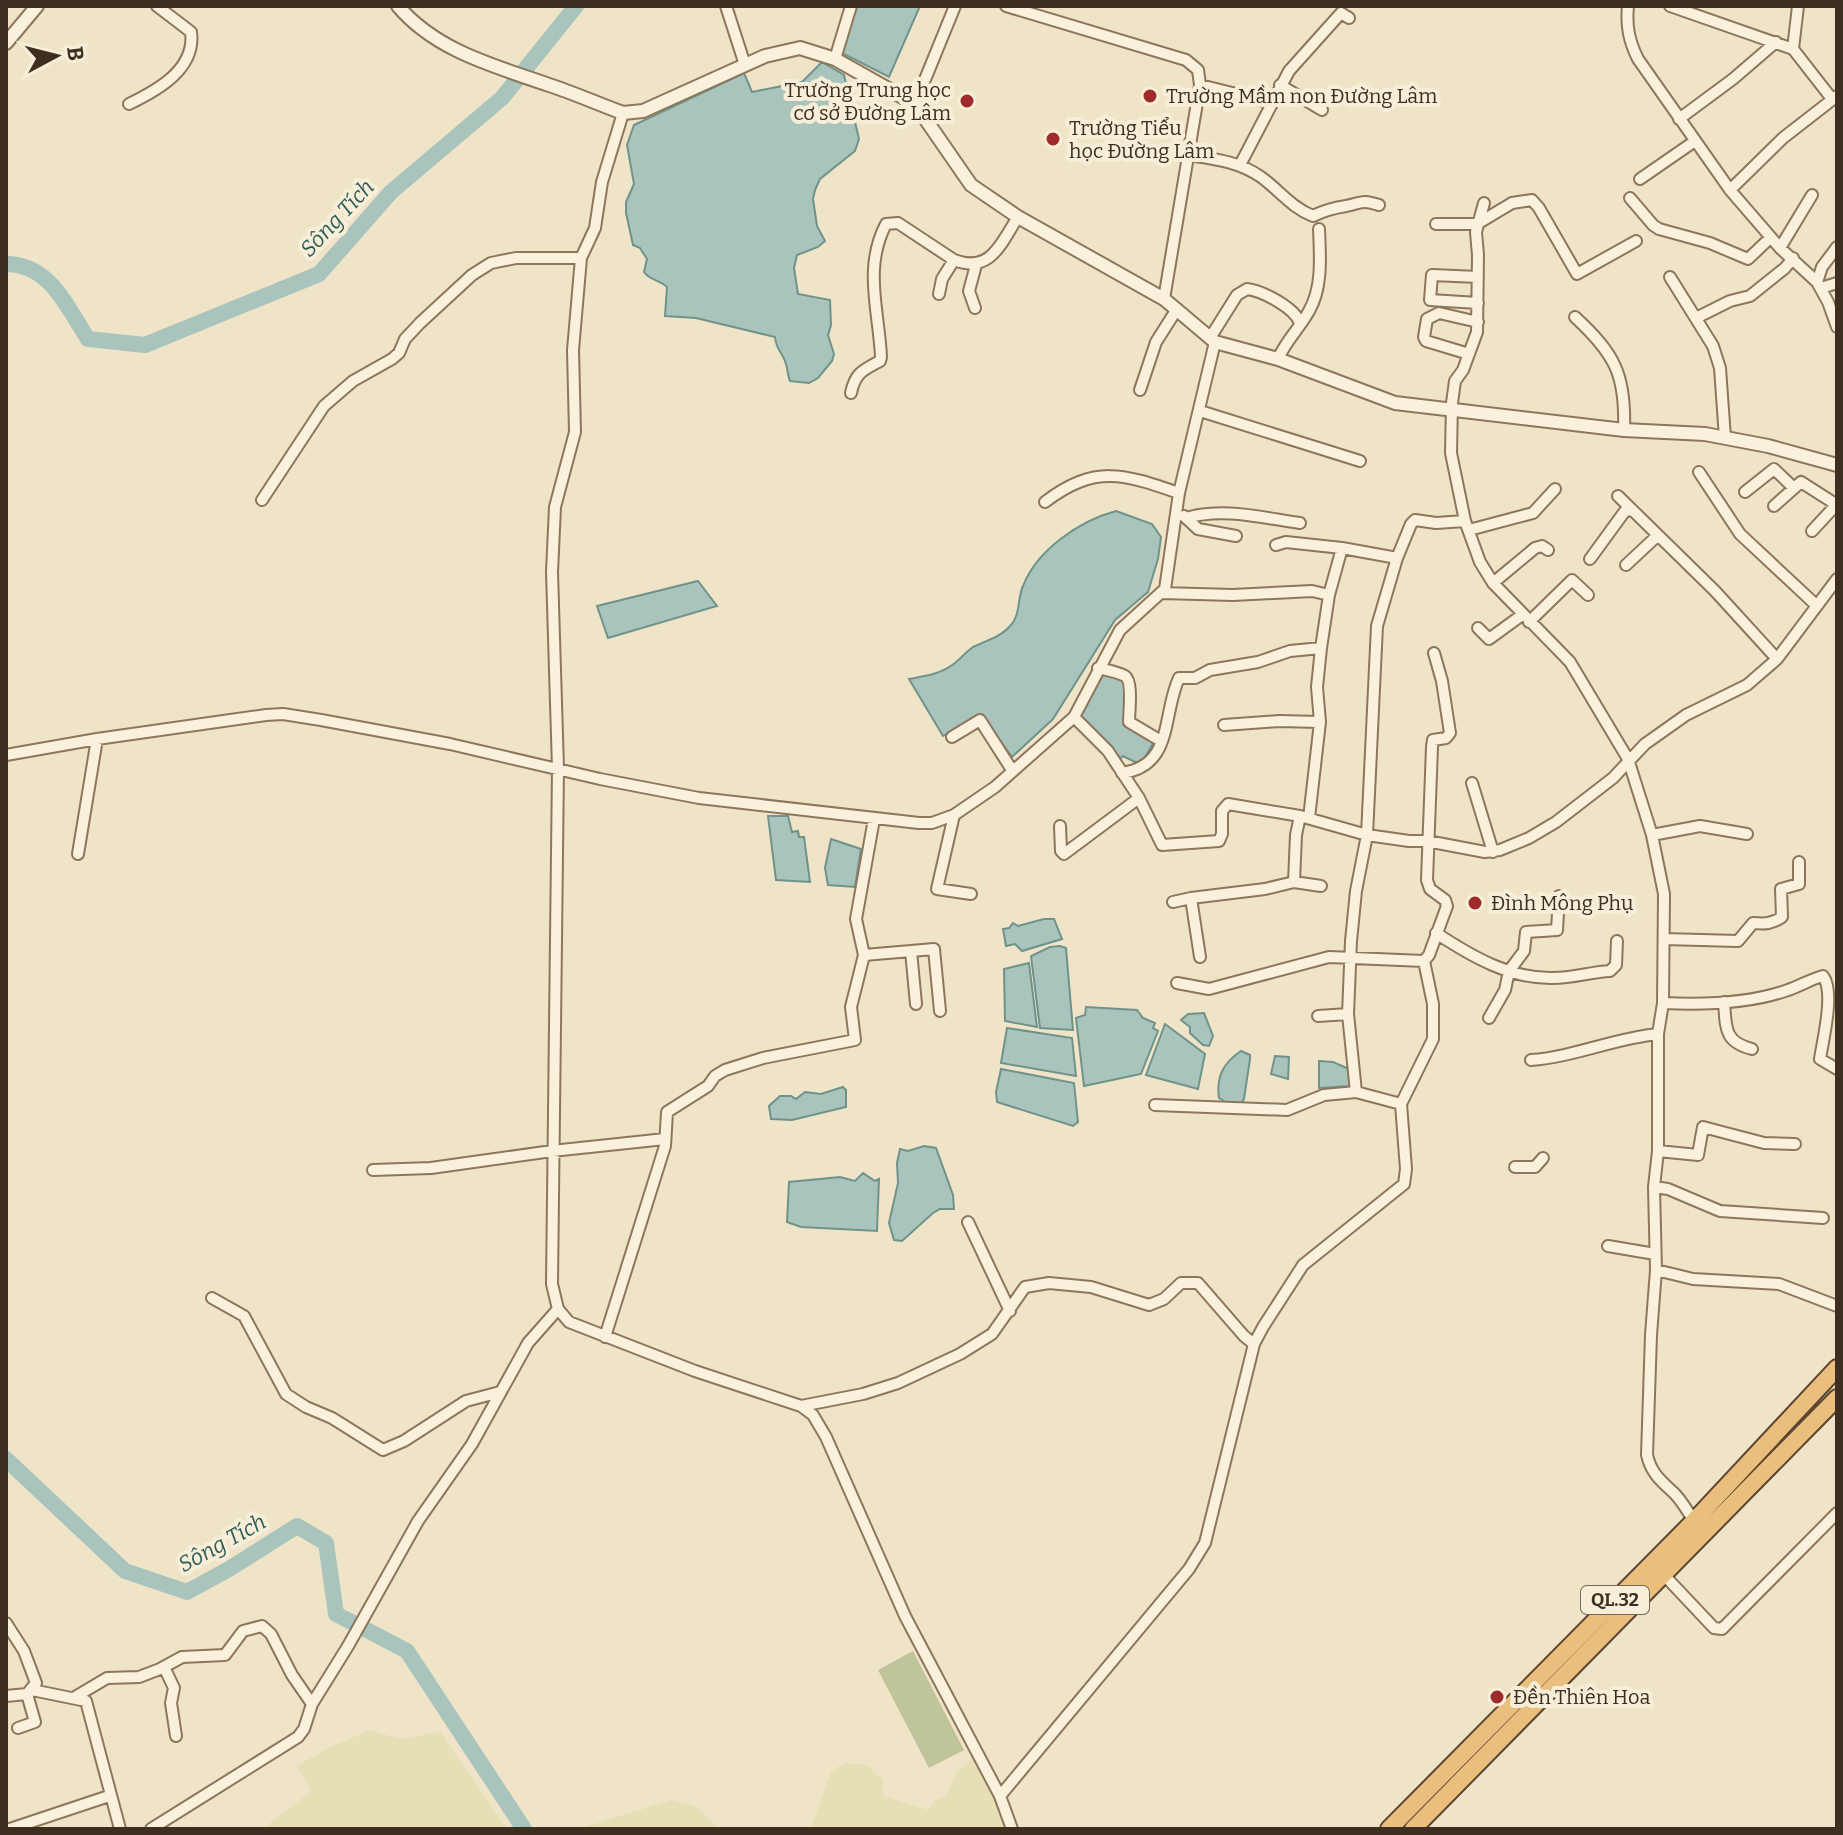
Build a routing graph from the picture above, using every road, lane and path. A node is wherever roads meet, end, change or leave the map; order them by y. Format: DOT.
graph roads {
  1 [pos="37,6"];
  2 [pos="157,6"];
  3 [pos="398,6"];
  4 [pos="726,6"];
  5 [pos="851,6"];
  6 [pos="955,6"];
  7 [pos="1006,6"];
  8 [pos="1628,6"];
  9 [pos="1670,6"];
  10 [pos="1798,6"];
  11 [pos="1349,18"];
  12 [pos="1776,42"];
  13 [pos="6,43"];
  14 [pos="1793,49"];
  15 [pos="835,59"];
  16 [pos="745,65"];
  17 [pos="1200,85"];
  18 [pos="1280,85"];
  19 [pos="1835,97"];
  20 [pos="1272,103"];
  21 [pos="129,104"];
  22 [pos="915,104"];
  23 [pos="1322,110"];
  24 [pos="623,113"];
  25 [pos="1679,119"];
  26 [pos="1695,141"];
  27 [pos="1187,155"];
  28 [pos="1240,165"];
  29 [pos="1640,179"];
  30 [pos="1730,190"];
  31 [pos="1812,195"];
  32 [pos="1630,198"];
  33 [pos="1484,203"];
  34 [pos="1379,205"];
  35 [pos="1018,217"];
  36 [pos="1436,224"];
  37 [pos="1477,224"];
  38 [pos="1319,229"];
  39 [pos="1770,238"];
  40 [pos="1636,241"];
  41 [pos="1837,247"];
  42 [pos="1780,248"];
  43 [pos="581,258"];
  44 [pos="1793,258"];
  45 [pos="954,260"];
  46 [pos="976,265"];
  47 [pos="1478,277"];
  48 [pos="1670,277"];
  49 [pos="1837,283"];
  50 [pos="1819,285"];
  51 [pos="939,294"];
  52 [pos="1164,299"];
  53 [pos="1478,303"];
  54 [pos="975,308"];
  55 [pos="1177,309"];
  56 [pos="1575,317"];
  57 [pos="1696,318"];
  58 [pos="1478,322"];
  59 [pos="1300,323"];
  60 [pos="1837,327"];
  61 [pos="1212,340"];
  62 [pos="1469,354"];
  63 [pos="1278,359"];
  64 [pos="1140,390"];
  65 [pos="851,393"];
  66 [pos="1453,410"];
  67 [pos="1200,411"];
  68 [pos="1624,430"];
  69 [pos="1725,438"];
  70 [pos="1360,461"];
  71 [pos="1837,465"];
  72 [pos="1699,472"];
  73 [pos="1794,488"];
  74 [pos="1555,489"];
  75 [pos="1745,492"];
  76 [pos="1179,493"];
  77 [pos="1618,496"];
  78 [pos="262,500"];
  79 [pos="1045,502"];
  80 [pos="1836,505"];
  81 [pos="1774,506"];
  82 [pos="1632,510"];
  83 [pos="1182,516"];
  84 [pos="1300,523"];
  85 [pos="1467,526"];
  86 [pos="1812,531"];
  87 [pos="1236,536"];
  88 [pos="1657,536"];
  89 [pos="1276,545"];
  90 [pos="1342,548"];
  91 [pos="1548,550"];
  92 [pos="1397,558"];
  93 [pos="1590,559"];
  94 [pos="1626,565"];
  95 [pos="1837,579"];
  96 [pos="1493,583"];
  97 [pos="1162,593"];
  98 [pos="1329,595"];
  99 [pos="1588,595"];
  100 [pos="1816,605"];
  101 [pos="1525,619"];
  102 [pos="1478,628"];
  103 [pos="1321,648"];
  104 [pos="1434,653"];
  105 [pos="1777,659"];
  106 [pos="1098,668"];
  107 [pos="1074,717"];
  108 [pos="1320,722"];
  109 [pos="1224,725"];
  110 [pos="952,737"];
  111 [pos="97,739"];
  112 [pos="1161,741"];
  113 [pos="6,755"];
  114 [pos="1628,759"];
  115 [pos="558,768"];
  116 [pos="1012,770"];
  117 [pos="1122,773"];
  118 [pos="1472,783"];
  119 [pos="1139,798"];
  120 [pos="954,815"];
  121 [pos="1304,817"];
  122 [pos="874,819"];
  123 [pos="1060,826"];
  124 [pos="1747,834"];
  125 [pos="1367,835"];
  126 [pos="1652,835"];
  127 [pos="1427,841"];
  128 [pos="1493,852"];
  129 [pos="78,854"];
  130 [pos="1799,862"];
  131 [pos="1294,882"];
  132 [pos="1321,886"];
  133 [pos="971,894"];
  134 [pos="1559,896"];
  135 [pos="1191,898"];
  136 [pos="1173,902"];
  137 [pos="1436,933"];
  138 [pos="1664,939"];
  139 [pos="1617,941"];
  140 [pos="911,951"];
  141 [pos="864,955"];
  142 [pos="1200,957"];
  143 [pos="1351,957"];
  144 [pos="1424,961"];
  145 [pos="1509,971"];
  146 [pos="1177,983"];
  147 [pos="1724,1002"];
  148 [pos="1663,1003"];
  149 [pos="916,1004"];
  150 [pos="940,1011"];
  151 [pos="1348,1014"];
  152 [pos="1318,1016"];
  153 [pos="1489,1018"];
  154 [pos="1658,1034"];
  155 [pos="1752,1049"];
  156 [pos="1531,1060"];
  157 [pos="1837,1069"];
  158 [pos="1356,1092"];
  159 [pos="1401,1104"];
  160 [pos="1155,1105"];
  161 [pos="665,1139"];
  162 [pos="1795,1144"];
  163 [pos="552,1151"];
  164 [pos="1658,1151"];
  165 [pos="1543,1158"];
  166 [pos="1515,1167"];
  167 [pos="373,1170"];
  168 [pos="1654,1187"];
  169 [pos="1823,1218"];
  170 [pos="968,1222"];
  171 [pos="1608,1246"];
  172 [pos="1655,1254"];
  173 [pos="1656,1270"];
  174 [pos="212,1298"];
  175 [pos="1837,1306"];
  176 [pos="558,1309"];
  177 [pos="1010,1311"];
  178 [pos="605,1337"];
  179 [pos="1254,1344"];
  180 [pos="1837,1368"];
  181 [pos="500,1392"];
  182 [pos="1837,1398"];
  183 [pos="801,1406"];
  184 [pos="1837,1513"];
  185 [pos="1694,1521"];
  186 [pos="1664,1575"];
  187 [pos="6,1623"];
  188 [pos="164,1667"];
  189 [pos="30,1692"];
  190 [pos="6,1696"];
  191 [pos="75,1697"];
  192 [pos="312,1704"];
  193 [pos="18,1728"];
  194 [pos="176,1736"];
  195 [pos="109,1796"];
  196 [pos="1000,1796"];
  197 [pos="10,1829"];
  198 [pos="120,1829"];
  199 [pos="151,1829"];
  200 [pos="1012,1829"];
  201 [pos="1389,1829"];
  202 [pos="1413,1829"];
  1 -- 13 [label="street"];
  2 -- 21 [label="street"];
  3 -- 24 [label="street"];
  4 -- 16 [label="street"];
  5 -- 15 [label="street"];
  6 -- 22 [label="street"];
  7 -- 17 [label="street"];
  8 -- 25 [label="street"];
  9 -- 12 [label="street"];
  10 -- 14 [label="street"];
  11 -- 18 [label="street"];
  12 -- 14 [label="street"];
  12 -- 25 [label="street"];
  14 -- 19 [label="street"];
  15 -- 16 [label="street"];
  15 -- 22 [label="street"];
  16 -- 24 [label="street"];
  17 -- 20 [label="street"];
  17 -- 27 [label="street"];
  18 -- 20 [label="street"];
  18 -- 23 [label="street"];
  19 -- 30 [label="street"];
  20 -- 28 [label="street"];
  22 -- 35 [label="street"];
  24 -- 43 [label="street"];
  25 -- 26 [label="street"];
  26 -- 29 [label="street"];
  26 -- 30 [label="street"];
  27 -- 28 [label="street"];
  27 -- 52 [label="street"];
  28 -- 34 [label="street"];
  30 -- 39 [label="street"];
  31 -- 42 [label="street"];
  32 -- 39 [label="street"];
  33 -- 37 [label="street"];
  35 -- 46 [label="street"];
  35 -- 52 [label="street"];
  36 -- 37 [label="street"];
  37 -- 40 [label="street"];
  37 -- 47 [label="street"];
  38 -- 59 [label="street"];
  39 -- 42 [label="street"];
  41 -- 50 [label="street"];
  42 -- 44 [label="street"];
  43 -- 78 [label="street"];
  43 -- 115 [label="street"];
  44 -- 50 [label="street"];
  44 -- 57 [label="street"];
  45 -- 46 [label="street"];
  45 -- 51 [label="street"];
  45 -- 65 [label="street"];
  46 -- 54 [label="street"];
  47 -- 53 [label="street"];
  47 -- 53 [label="street"];
  48 -- 57 [label="street"];
  49 -- 50 [label="street"];
  50 -- 60 [label="street"];
  52 -- 55 [label="street"];
  53 -- 58 [label="street"];
  55 -- 61 [label="street"];
  55 -- 64 [label="street"];
  56 -- 68 [label="street"];
  57 -- 69 [label="street"];
  58 -- 62 [label="street"];
  58 -- 62 [label="street"];
  59 -- 61 [label="street"];
  59 -- 63 [label="street"];
  61 -- 63 [label="street"];
  61 -- 67 [label="street"];
  62 -- 66 [label="street"];
  63 -- 66 [label="street"];
  66 -- 68 [label="street"];
  66 -- 85 [label="street"];
  67 -- 70 [label="street"];
  67 -- 76 [label="street"];
  68 -- 69 [label="street"];
  69 -- 71 [label="street"];
  72 -- 100 [label="street"];
  73 -- 75 [label="street"];
  73 -- 80 [label="street"];
  73 -- 81 [label="street"];
  74 -- 85 [label="street"];
  76 -- 79 [label="street"];
  76 -- 83 [label="street"];
  77 -- 82 [label="street"];
  80 -- 86 [label="street"];
  82 -- 88 [label="street"];
  82 -- 93 [label="street"];
  83 -- 84 [label="street"];
  83 -- 87 [label="street"];
  83 -- 97 [label="street"];
  85 -- 92 [label="street"];
  85 -- 96 [label="street"];
  88 -- 94 [label="street"];
  88 -- 105 [label="street"];
  89 -- 90 [label="street"];
  90 -- 92 [label="street"];
  90 -- 98 [label="street"];
  91 -- 96 [label="street"];
  92 -- 125 [label="street"];
  95 -- 100 [label="street"];
  96 -- 101 [label="street"];
  97 -- 98 [label="street"];
  97 -- 106 [label="street"];
  98 -- 103 [label="street"];
  99 -- 101 [label="street"];
  100 -- 105 [label="street"];
  101 -- 102 [label="street"];
  101 -- 114 [label="street"];
  103 -- 108 [label="street"];
  103 -- 112 [label="street"];
  104 -- 127 [label="street"];
  105 -- 114 [label="street"];
  106 -- 107 [label="street"];
  106 -- 112 [label="street"];
  107 -- 116 [label="street"];
  107 -- 117 [label="street"];
  108 -- 109 [label="street"];
  108 -- 121 [label="street"];
  110 -- 116 [label="street"];
  111 -- 113 [label="street"];
  111 -- 115 [label="street"];
  111 -- 129 [label="street"];
  112 -- 117 [label="street"];
  114 -- 126 [label="street"];
  114 -- 128 [label="street"];
  115 -- 122 [label="street"];
  115 -- 163 [label="street"];
  116 -- 120 [label="street"];
  117 -- 119 [label="street"];
  118 -- 128 [label="street"];
  119 -- 121 [label="street"];
  119 -- 123 [label="street"];
  120 -- 122 [label="street"];
  120 -- 133 [label="street"];
  121 -- 125 [label="street"];
  121 -- 131 [label="street"];
  122 -- 141 [label="street"];
  124 -- 126 [label="street"];
  125 -- 127 [label="street"];
  125 -- 143 [label="street"];
  126 -- 138 [label="street"];
  127 -- 128 [label="street"];
  127 -- 137 [label="street"];
  130 -- 138 [label="street"];
  131 -- 132 [label="street"];
  131 -- 135 [label="street"];
  134 -- 145 [label="street"];
  135 -- 136 [label="street"];
  135 -- 142 [label="street"];
  137 -- 144 [label="street"];
  137 -- 145 [label="street"];
  138 -- 148 [label="street"];
  139 -- 145 [label="street"];
  140 -- 141 [label="street"];
  140 -- 149 [label="street"];
  140 -- 150 [label="street"];
  141 -- 161 [label="street"];
  143 -- 144 [label="street"];
  143 -- 146 [label="street"];
  143 -- 151 [label="street"];
  144 -- 159 [label="street"];
  145 -- 153 [label="street"];
  147 -- 148 [label="street"];
  147 -- 155 [label="street"];
  147 -- 157 [label="street"];
  148 -- 154 [label="street"];
  151 -- 152 [label="street"];
  151 -- 158 [label="street"];
  154 -- 156 [label="street"];
  154 -- 164 [label="street"];
  158 -- 159 [label="street"];
  158 -- 160 [label="street"];
  159 -- 179 [label="street"];
  161 -- 163 [label="street"];
  161 -- 178 [label="street"];
  162 -- 164 [label="street"];
  163 -- 167 [label="street"];
  163 -- 176 [label="street"];
  164 -- 168 [label="street"];
  165 -- 166 [label="street"];
  168 -- 169 [label="street"];
  168 -- 172 [label="street"];
  170 -- 177 [label="street"];
  171 -- 172 [label="street"];
  172 -- 173 [label="street"];
  173 -- 175 [label="street"];
  173 -- 185 [label="street"];
  174 -- 181 [label="street"];
  176 -- 178 [label="street"];
  176 -- 181 [label="street"];
  177 -- 179 [label="street"];
  177 -- 183 [label="street"];
  178 -- 183 [label="street"];
  179 -- 196 [label="street"];
  180 -- 185 [label="highway, QL.32"];
  181 -- 192 [label="street"];
  182 -- 186 [label="highway, QL.32"];
  183 -- 196 [label="street"];
  184 -- 186 [label="street"];
  185 -- 201 [label="highway, QL.32"];
  186 -- 202 [label="highway, QL.32"];
  187 -- 189 [label="street"];
  188 -- 191 [label="street"];
  188 -- 192 [label="street"];
  188 -- 194 [label="street"];
  189 -- 190 [label="street"];
  189 -- 191 [label="street"];
  189 -- 193 [label="street"];
  191 -- 195 [label="street"];
  192 -- 199 [label="street"];
  195 -- 197 [label="street"];
  195 -- 198 [label="street"];
  196 -- 200 [label="street"];
}
